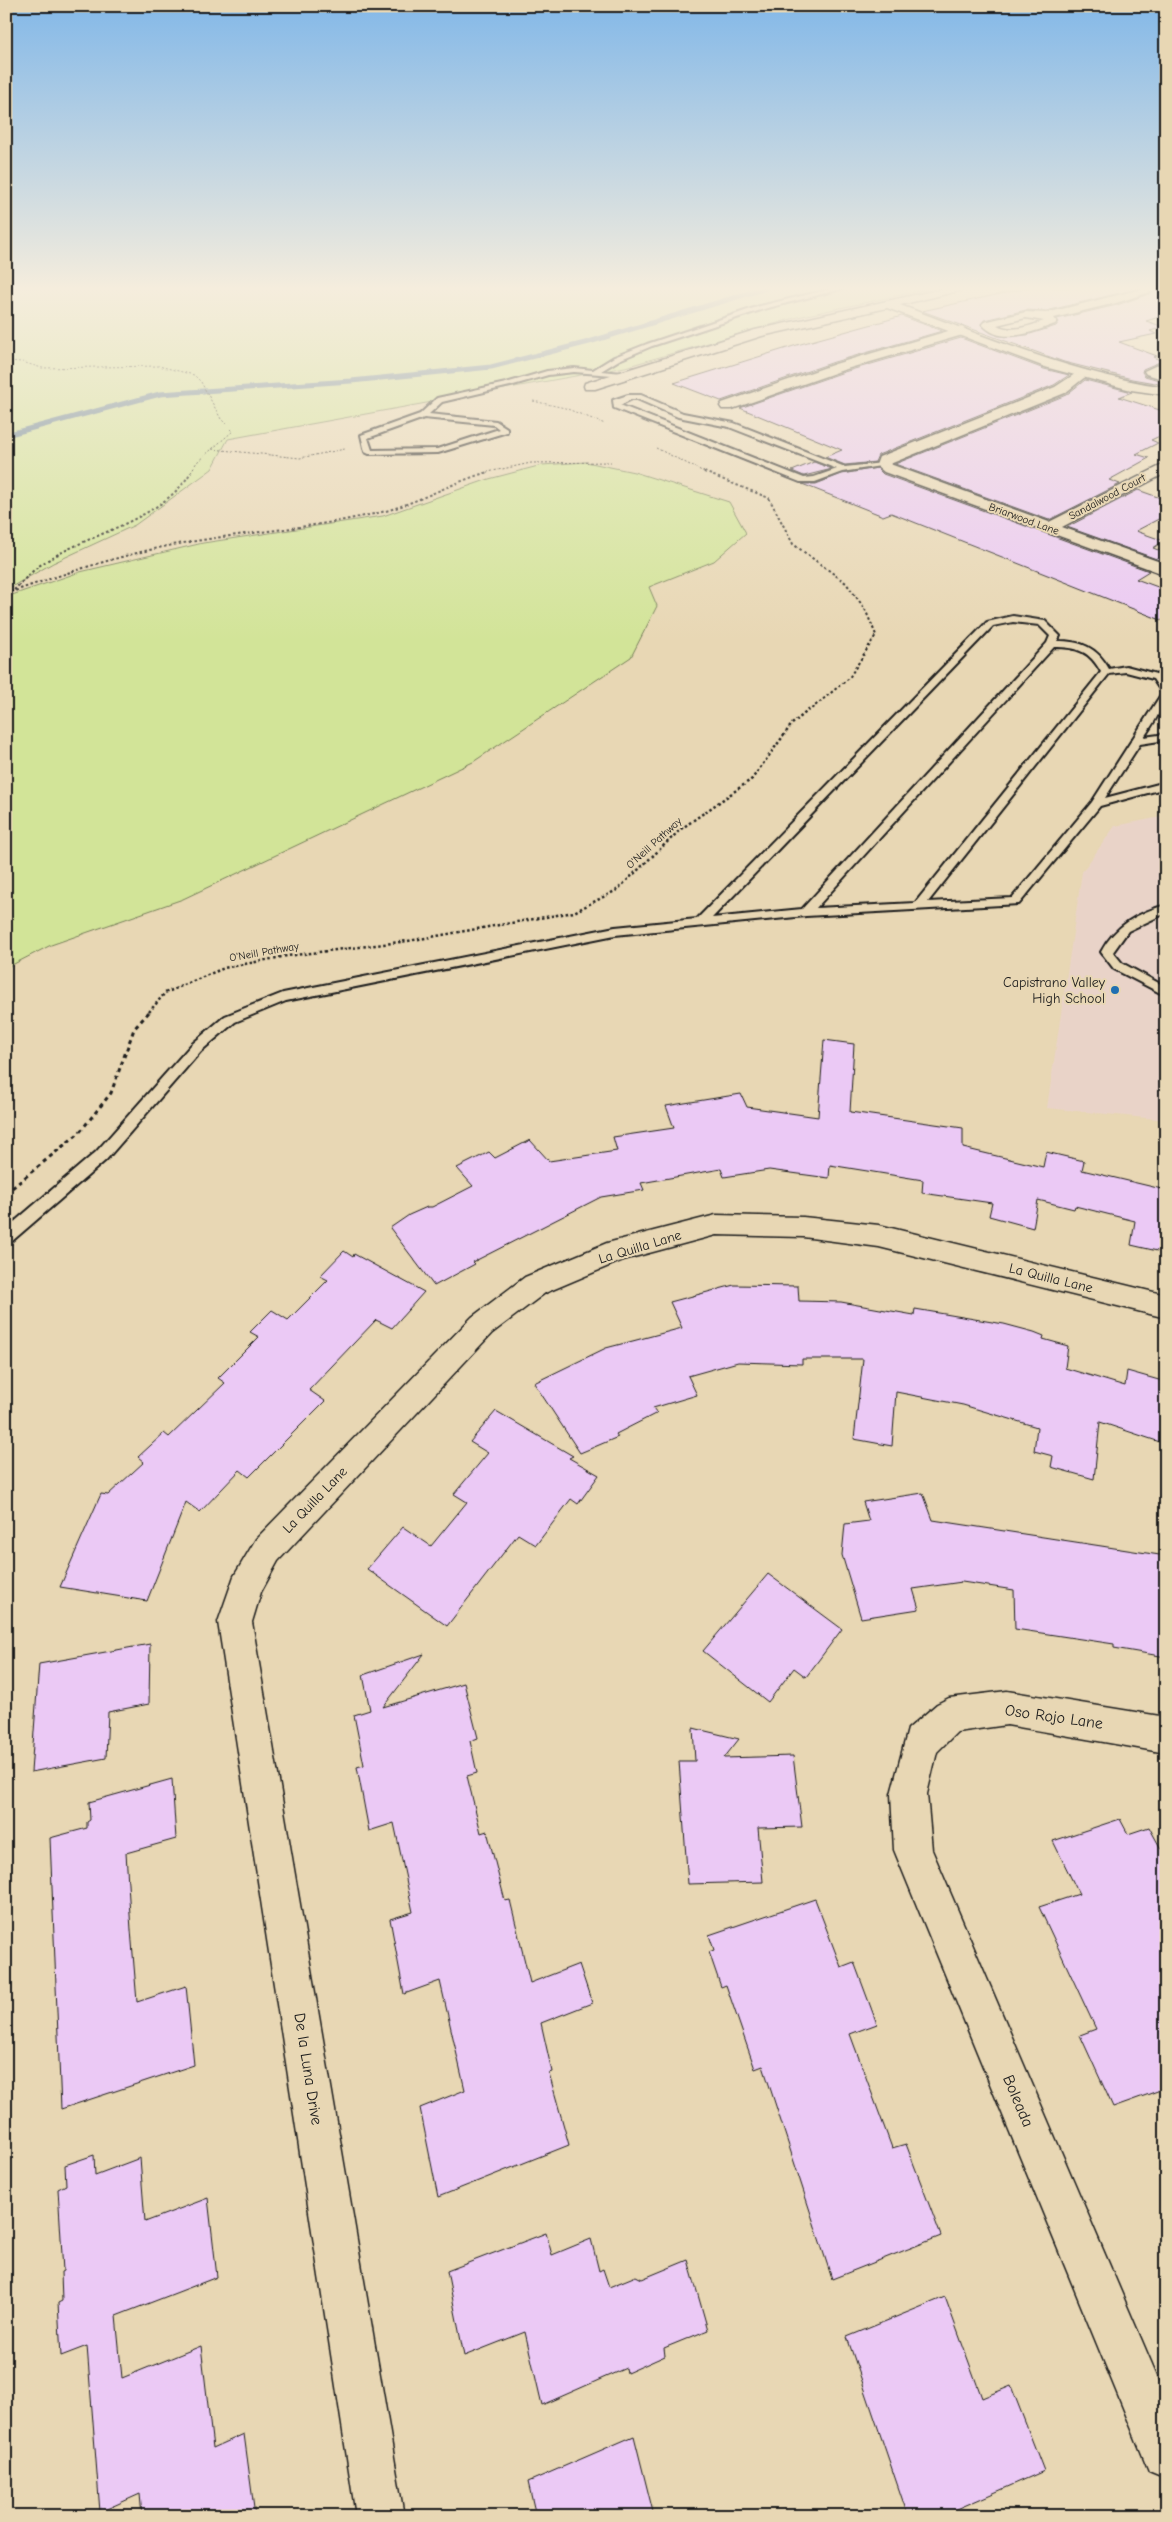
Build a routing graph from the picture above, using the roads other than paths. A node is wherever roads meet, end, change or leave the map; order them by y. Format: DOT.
graph roads {
  1 [pos="434,406"];
  2 [pos="620,406"];
  3 [pos="658,406"];
  4 [pos="727,406"];
  5 [pos="1021,406"];
  6 [pos="422,416"];
  7 [pos="709,420"];
  8 [pos="883,465"];
  9 [pos="1166,466"];
  10 [pos="844,469"];
  11 [pos="1049,528"];
  12 [pos="1166,570"];
  13 [pos="1051,644"];
  14 [pos="1106,672"];
  15 [pos="1161,678"];
  16 [pos="1166,693"];
  17 [pos="1166,737"];
  18 [pos="1136,741"];
  19 [pos="1166,785"];
  20 [pos="1096,804"];
  21 [pos="919,905"];
  22 [pos="1166,909"];
  23 [pos="806,912"];
  24 [pos="700,923"];
  25 [pos="1166,992"];
  26 [pos="6,1238"];
  27 [pos="1166,1307"];
  28 [pos="235,1622"];
  29 [pos="1166,1734"];
  30 [pos="921,1742"];
  31 [pos="1166,2454"];
  32 [pos="380,2516"];
  1 -- 6 [label="lane"];
  2 -- 10 [label="lane"];
  3 -- 7 [label="lane"];
  4 -- 7 [label="lane"];
  5 -- 8 [label="street"];
  6 -- 6 [label="lane"];
  7 -- 10 [label="lane"];
  8 -- 10 [label="lane"];
  8 -- 11 [label="street, Briarwood Lane"];
  9 -- 11 [label="street, Sandalwood Court"];
  11 -- 12 [label="street, Briarwood Lane"];
  13 -- 14 [label="lane"];
  13 -- 23 [label="lane"];
  13 -- 24 [label="lane"];
  14 -- 15 [label="lane"];
  14 -- 21 [label="lane"];
  15 -- 16 [label="lane"];
  16 -- 18 [label="lane"];
  17 -- 18 [label="lane"];
  18 -- 20 [label="lane"];
  19 -- 20 [label="lane"];
  20 -- 21 [label="lane"];
  21 -- 23 [label="lane"];
  22 -- 25 [label="lane"];
  23 -- 24 [label="lane"];
  24 -- 26 [label="lane"];
  27 -- 28 [label="street, La Quilla Lane"];
  28 -- 32 [label="street, De la Luna Drive"];
  29 -- 30 [label="street, Oso Rojo Lane"];
  30 -- 31 [label="street, Boleada"];
}
